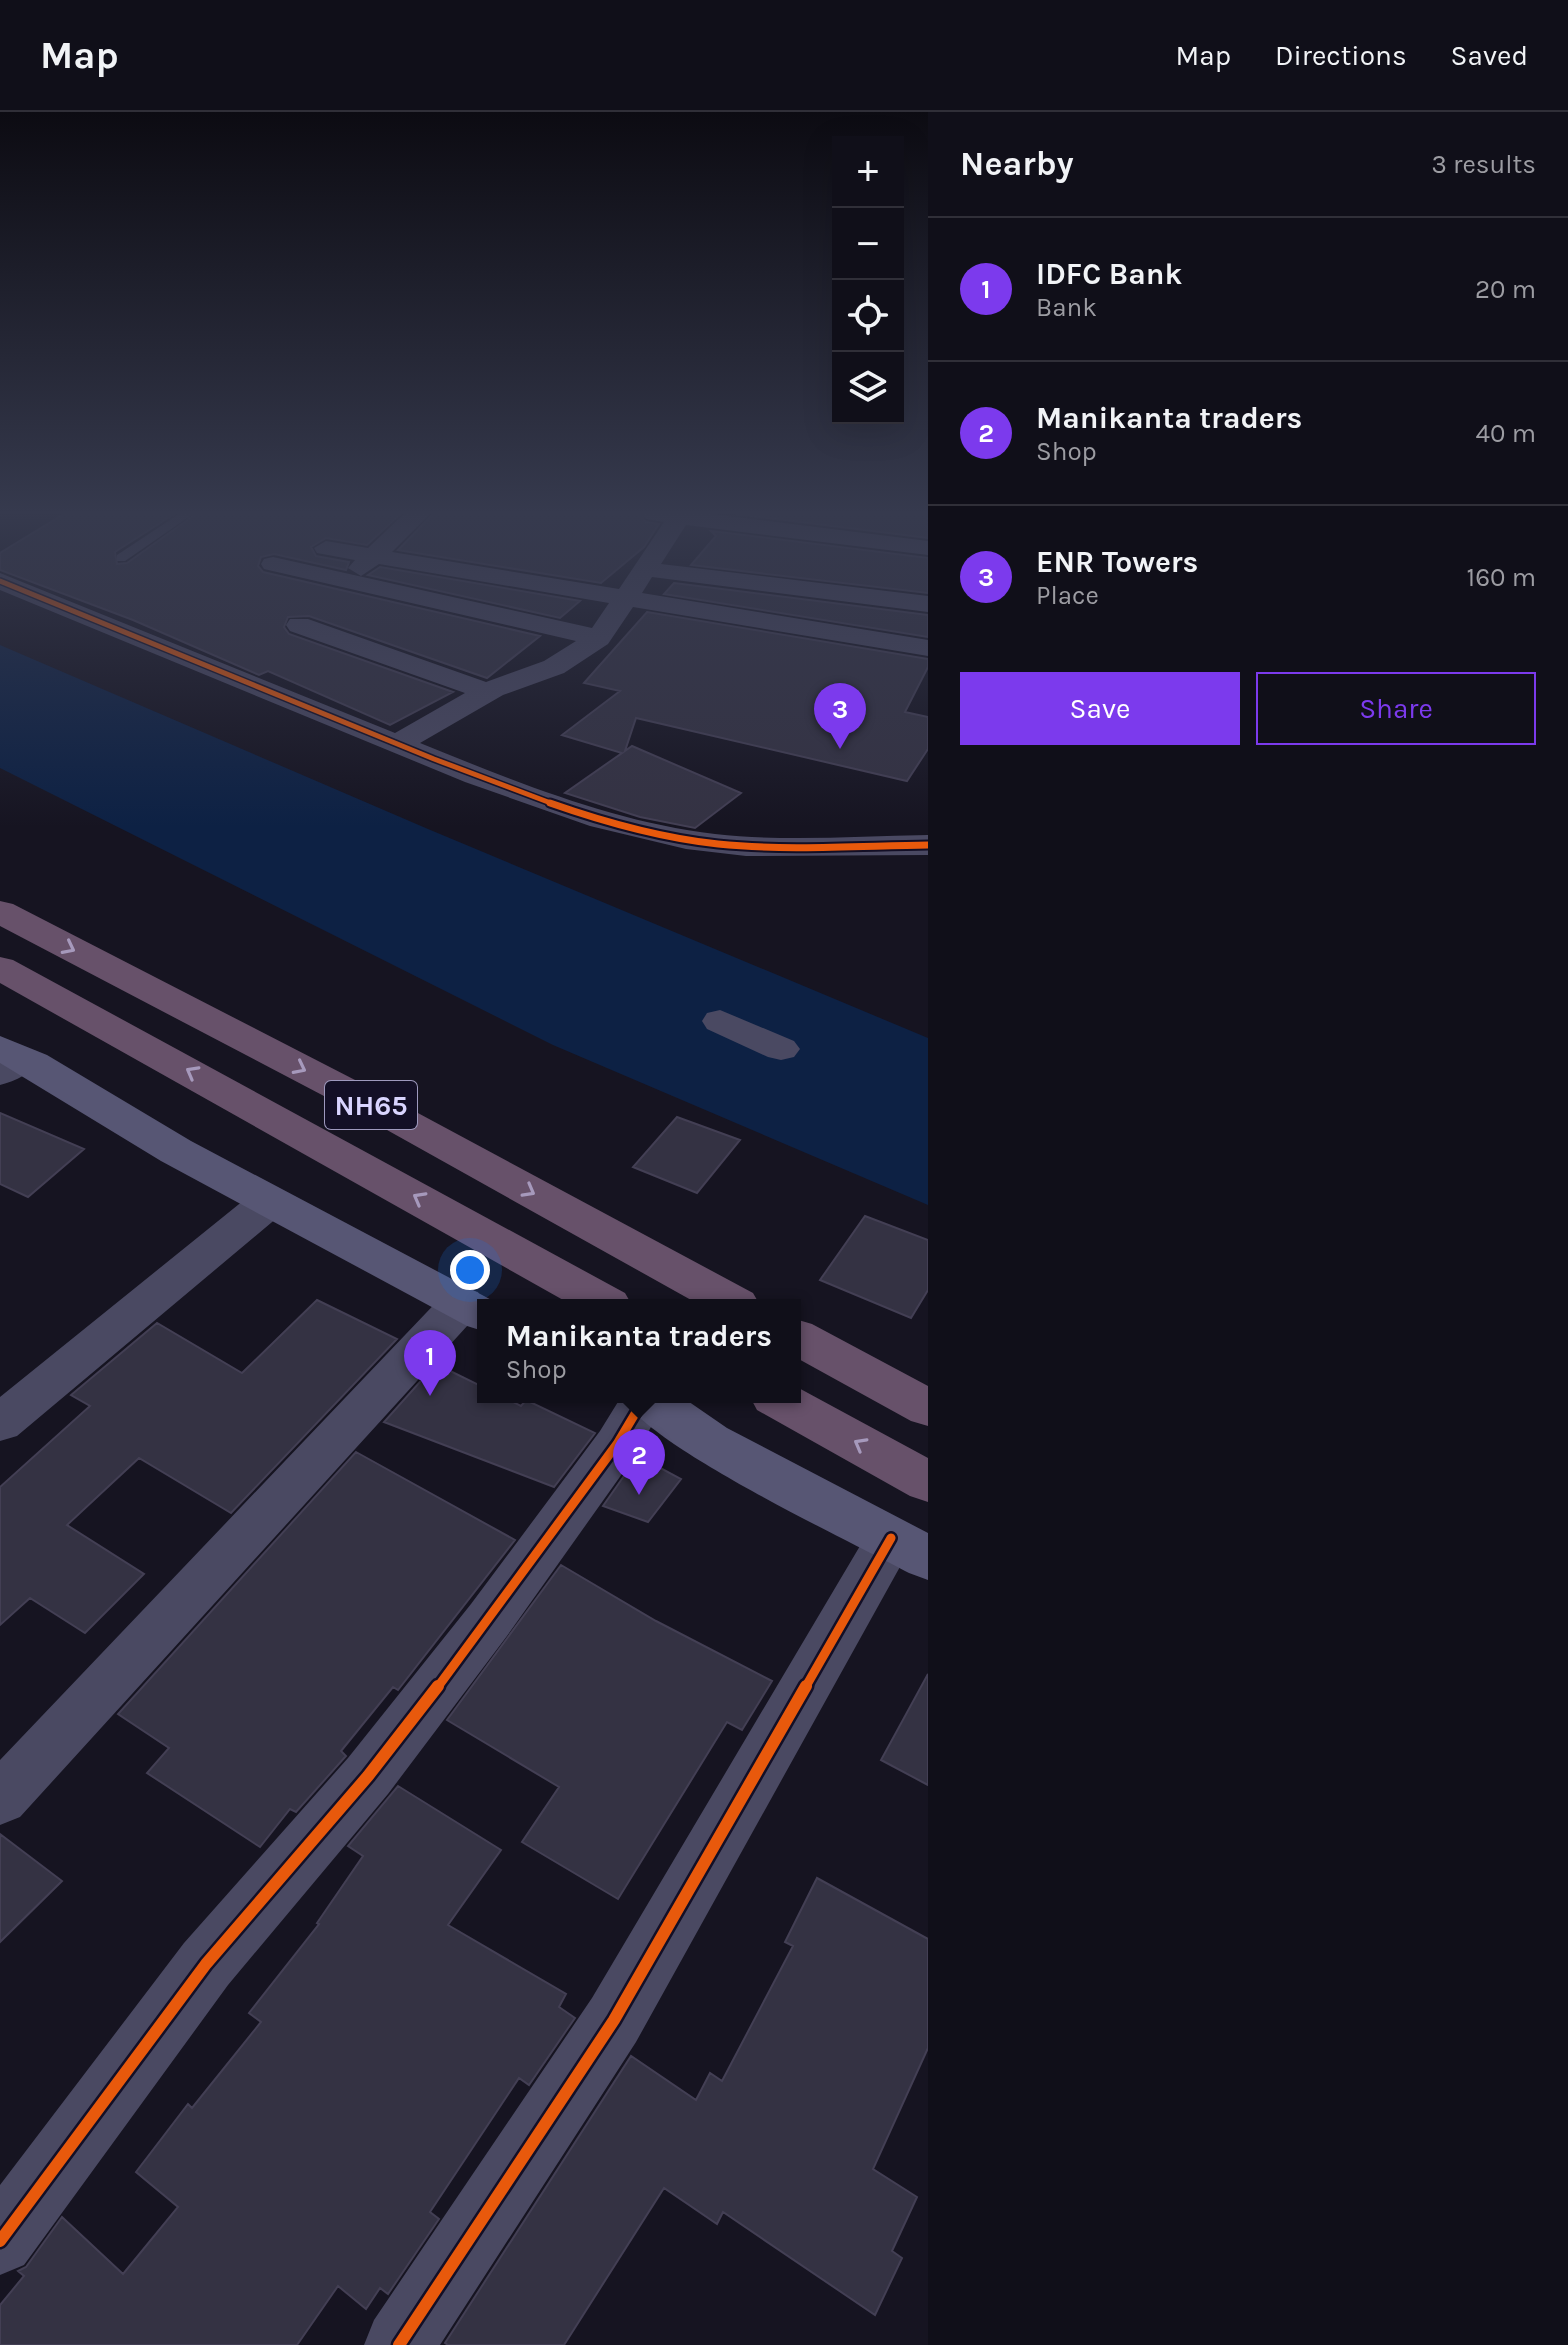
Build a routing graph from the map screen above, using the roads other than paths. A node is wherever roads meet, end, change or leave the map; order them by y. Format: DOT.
graph roads {
  1 [pos="90,618"];
  2 [pos="326,618"];
  3 [pos="512,618"];
  4 [pos="614,618"];
  5 [pos="742,618"];
  6 [pos="599,638"];
  7 [pos="928,648"];
  8 [pos="488,692"];
  9 [pos="396,744"];
  10 [pos="928,845"];
  11 [pos="0,912"];
  12 [pos="0,968"];
  13 [pos="720,1021"];
  14 [pos="781,1049"];
  15 [pos="8,1058"];
  16 [pos="269,1202"];
  17 [pos="598,1299"];
  18 [pos="726,1299"];
  19 [pos="472,1309"];
  20 [pos="801,1339"];
  21 [pos="642,1403"];
  22 [pos="654,1403"];
  23 [pos="785,1403"];
  24 [pos="928,1408"];
  25 [pos="0,1423"];
  26 [pos="928,1482"];
  27 [pos="909,1548"];
  28 [pos="0,1799"];
  29 [pos="0,2241"];
  30 [pos="399,2345"];
  1 -- 9 [label="street"];
  2 -- 8 [label="street"];
  3 -- 6 [label="street"];
  4 -- 6 [label="street"];
  5 -- 7 [label="street"];
  6 -- 8 [label="street"];
  8 -- 9 [label="street"];
  9 -- 10 [label="street"];
  11 -- 18 [label="highway, NH65, one-way"];
  17 -- 12 [label="highway, NH65, one-way"];
  13 -- 14 [label="street"];
  15 -- 16 [label="street"];
  16 -- 19 [label="street"];
  16 -- 25 [label="street"];
  19 -- 28 [label="street"];
  20 -- 24 [label="highway"];
  21 -- 29 [label="street"];
  22 -- 27 [label="street"];
  26 -- 23 [label="highway, one-way"];
  27 -- 30 [label="street"];
}
